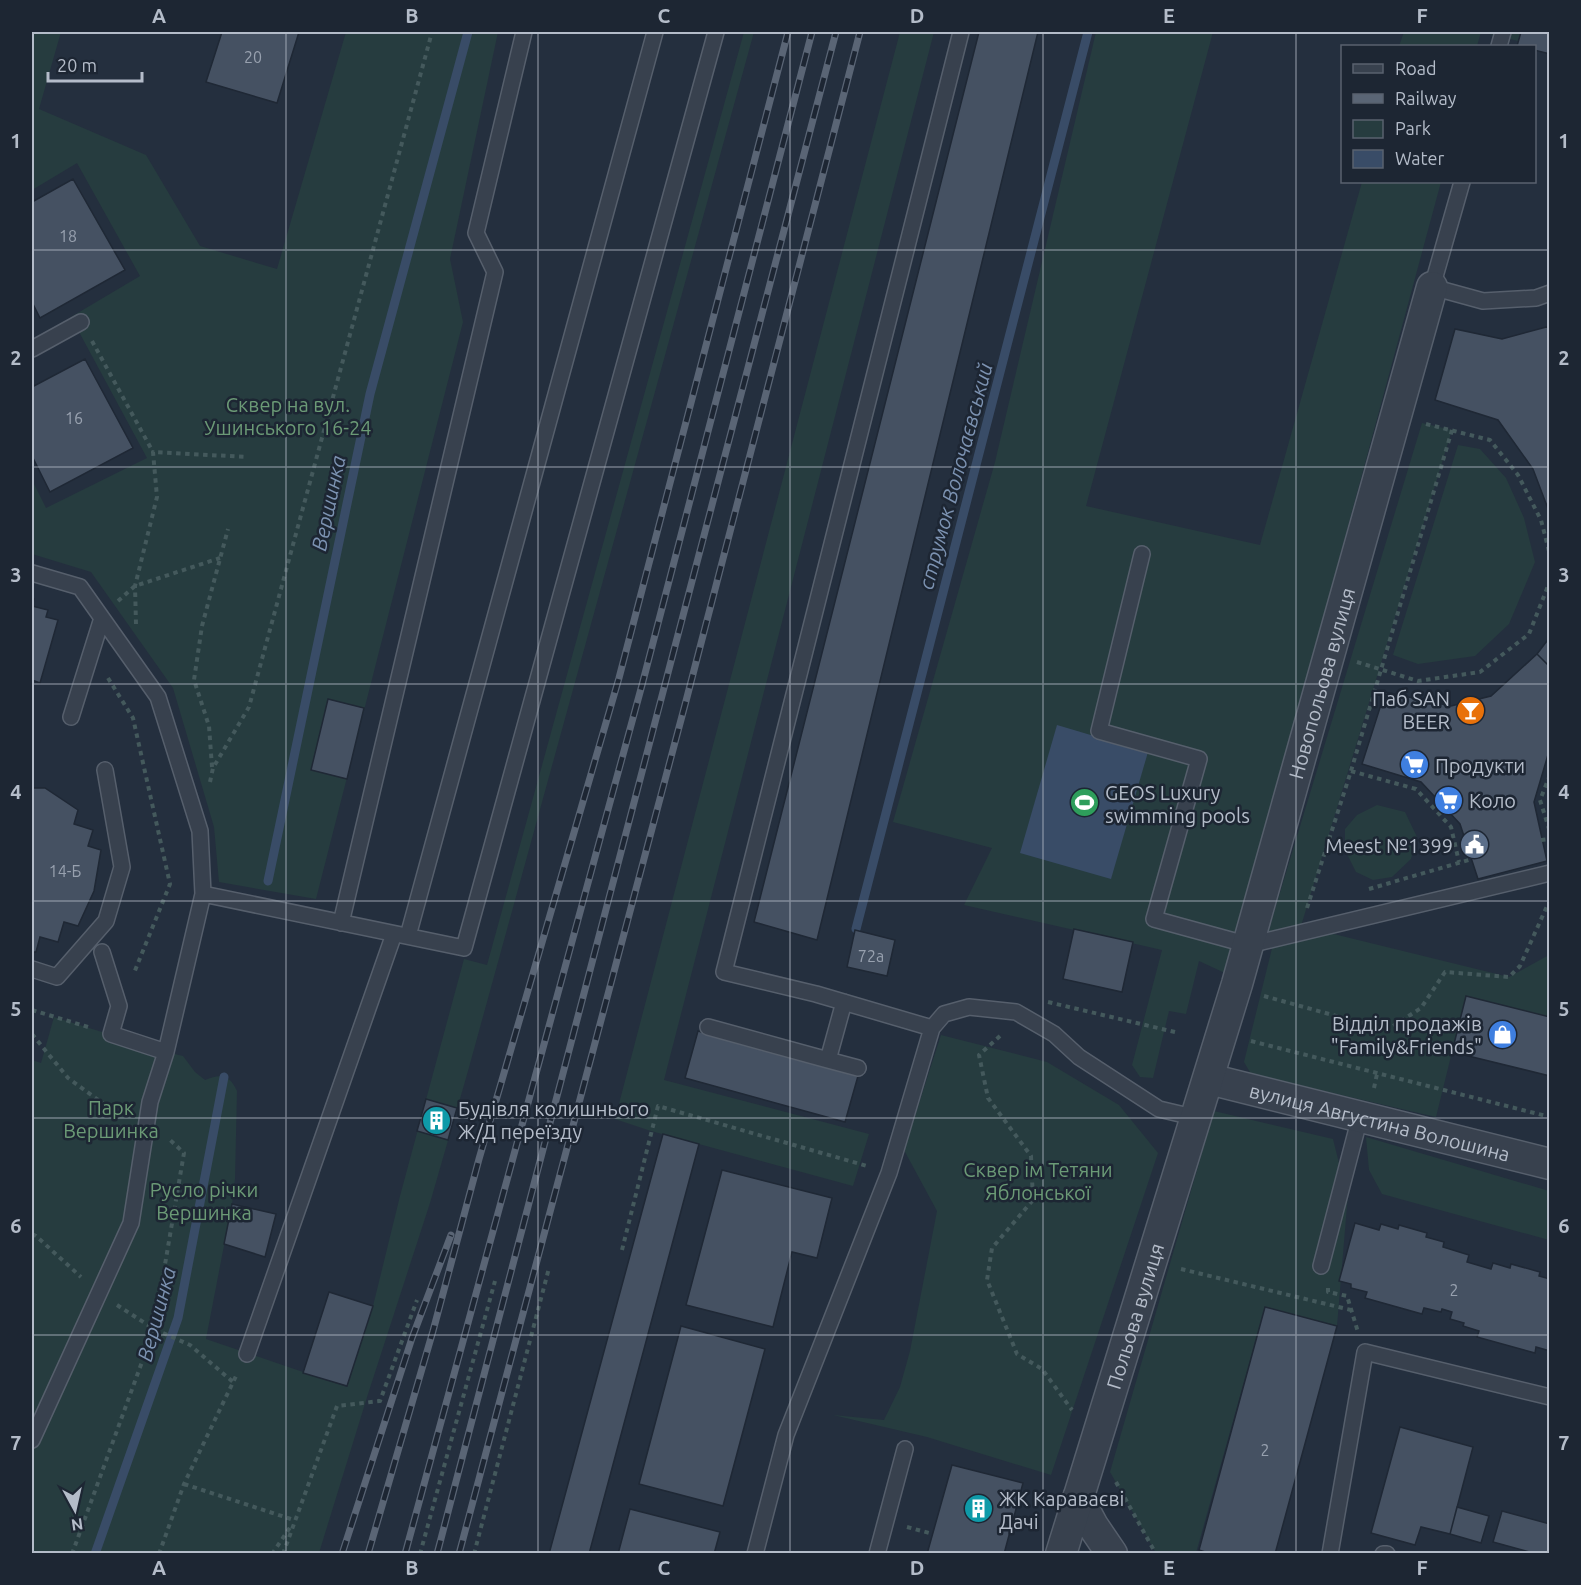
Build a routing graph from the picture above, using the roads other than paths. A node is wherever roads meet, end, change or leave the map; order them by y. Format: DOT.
graph roads {
  1 [pos="524,32"];
  2 [pos="655,32"];
  3 [pos="716,32"];
  4 [pos="961,32"];
  5 [pos="1462,183"];
  6 [pos="1432,287"];
  7 [pos="1550,293"];
  8 [pos="81,322"];
  9 [pos="32,349"];
  10 [pos="1142,554"];
  11 [pos="32,573"];
  12 [pos="102,618"];
  13 [pos="71,717"];
  14 [pos="105,770"];
  15 [pos="1550,873"];
  16 [pos="203,894"];
  17 [pos="341,923"];
  18 [pos="401,935"];
  19 [pos="1248,945"];
  20 [pos="102,952"];
  21 [pos="32,969"];
  22 [pos="844,1002"];
  23 [pos="708,1027"];
  24 [pos="932,1028"];
  25 [pos="166,1052"];
  26 [pos="828,1060"];
  27 [pos="858,1068"];
  28 [pos="1209,1079"];
  29 [pos="1360,1117"];
  30 [pos="1197,1118"];
  31 [pos="1550,1164"];
  32 [pos="1321,1266"];
  33 [pos="247,1354"];
  34 [pos="1550,1397"];
  35 [pos="32,1440"];
  36 [pos="905,1449"];
  37 [pos="1078,1498"];
  38 [pos="755,1554"];
  39 [pos="877,1554"];
  40 [pos="1061,1554"];
  41 [pos="1112,1554"];
  42 [pos="1330,1554"];
  1 -- 17 [label="lane"];
  2 -- 18 [label="lane"];
  3 -- 18 [label="lane"];
  4 -- 22 [label="lane"];
  5 -- 6 [label="lane"];
  6 -- 7 [label="lane"];
  6 -- 19 [label="street, Новопольова вулиця"];
  8 -- 9 [label="lane"];
  10 -- 19 [label="lane"];
  11 -- 12 [label="lane"];
  12 -- 13 [label="lane"];
  12 -- 16 [label="lane"];
  14 -- 21 [label="lane"];
  15 -- 19 [label="lane"];
  16 -- 17 [label="lane"];
  16 -- 25 [label="lane"];
  17 -- 18 [label="lane"];
  18 -- 33 [label="lane"];
  19 -- 28 [label="street, Новопольова вулиця"];
  20 -- 25 [label="lane"];
  22 -- 24 [label="lane"];
  22 -- 26 [label="lane"];
  23 -- 26 [label="lane"];
  24 -- 30 [label="lane"];
  24 -- 38 [label="lane"];
  25 -- 35 [label="lane"];
  26 -- 27 [label="lane"];
  28 -- 29 [label="street, вулиця Августина Волошина"];
  28 -- 30 [label="street, Польова вулиця"];
  29 -- 31 [label="street, вулиця Августина Волошина"];
  29 -- 32 [label="lane"];
  30 -- 37 [label="street, Польова вулиця"];
  34 -- 42 [label="lane"];
  36 -- 39 [label="lane"];
  37 -- 40 [label="street, Польова вулиця"];
  37 -- 41 [label="street"];
}
